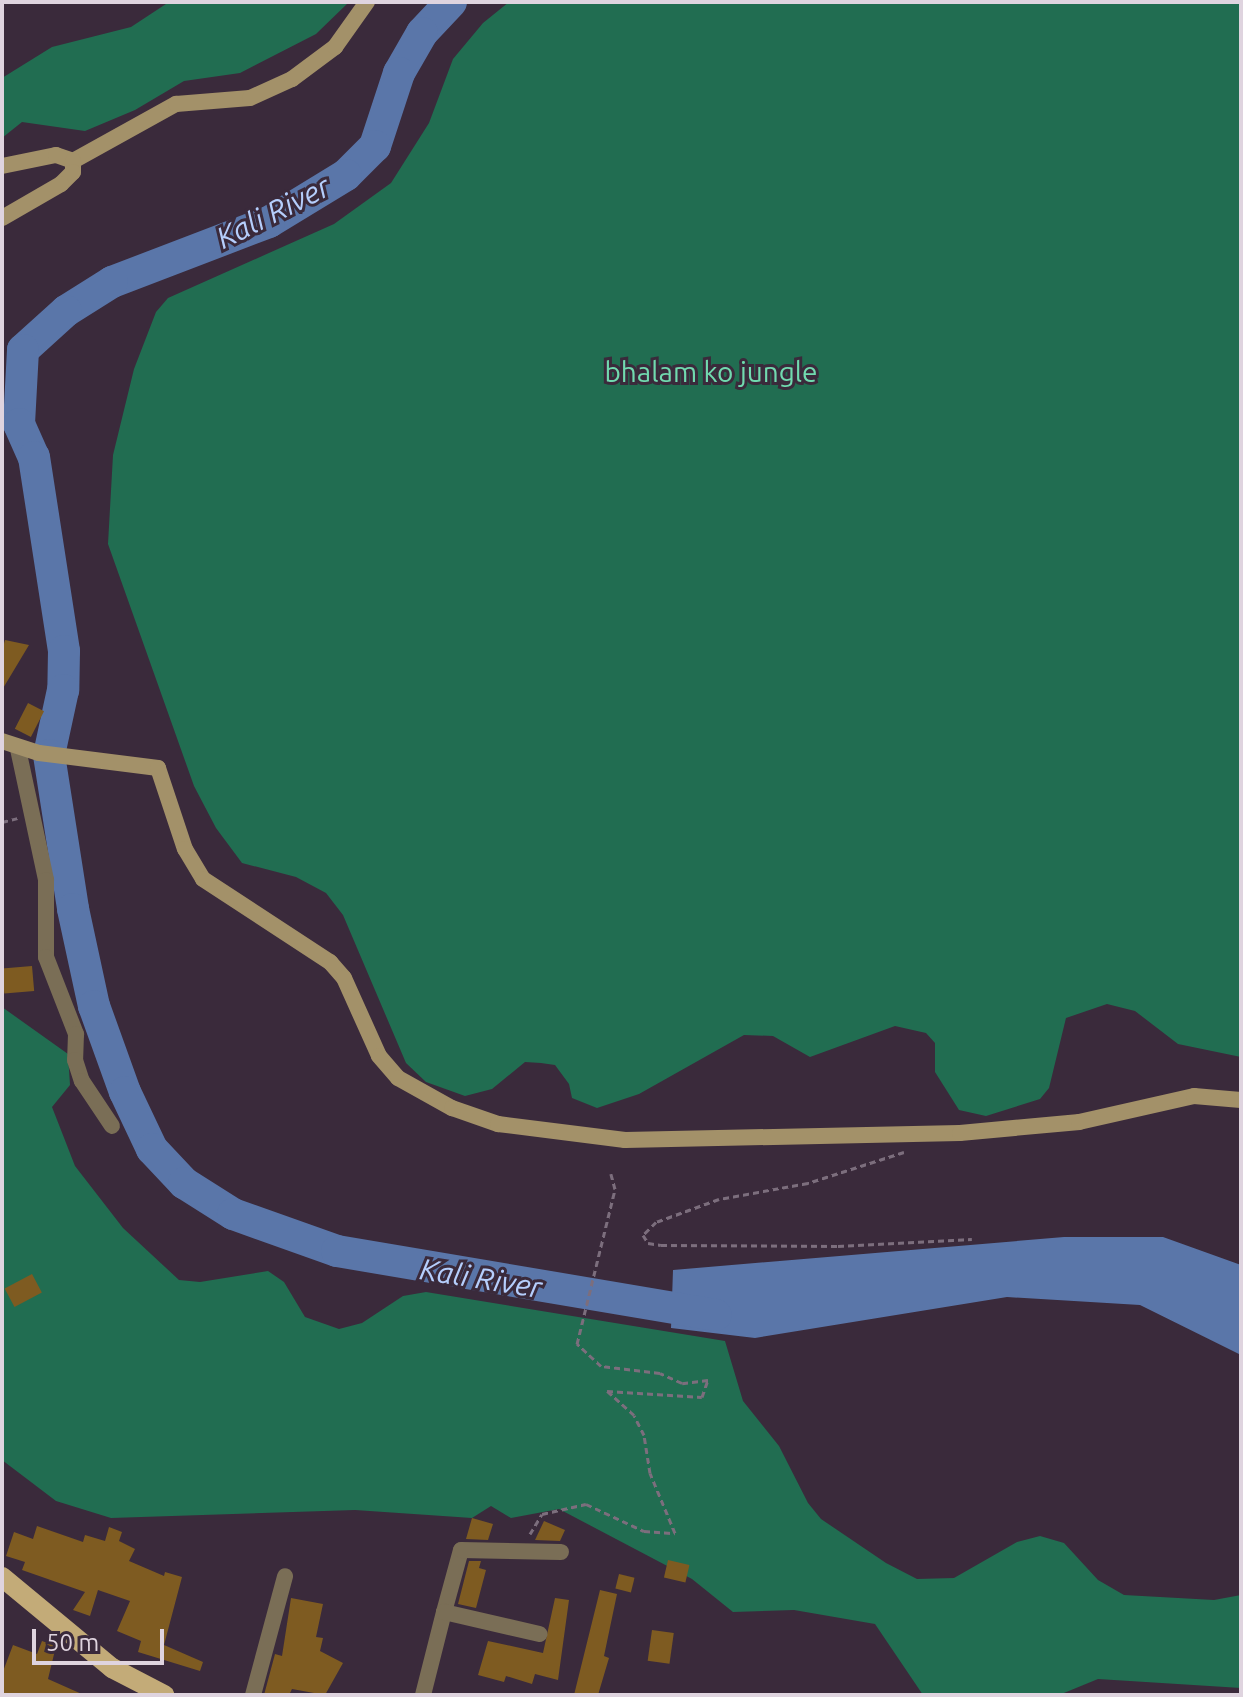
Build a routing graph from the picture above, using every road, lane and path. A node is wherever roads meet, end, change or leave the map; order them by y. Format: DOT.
graph roads {
  1 [pos="367,2"];
  2 [pos="73,161"];
  3 [pos="2,166"];
  4 [pos="2,218"];
  5 [pos="2,741"];
  6 [pos="18,749"];
  7 [pos="1241,1100"];
  8 [pos="112,1126"];
  9 [pos="913,1148"];
  10 [pos="611,1174"];
  11 [pos="972,1239"];
  12 [pos="524,1548"];
  13 [pos="561,1552"];
  14 [pos="285,1576"];
  15 [pos="2,1577"];
  16 [pos="444,1612"];
  17 [pos="539,1634"];
  18 [pos="164,1695"];
  19 [pos="253,1695"];
  20 [pos="423,1695"];
  1 -- 2 [label="main road"];
  2 -- 3 [label="main road"];
  2 -- 4 [label="main road"];
  5 -- 6 [label="main road"];
  6 -- 7 [label="main road"];
  6 -- 8 [label="street"];
  9 -- 11 [label="path"];
  10 -- 12 [label="path"];
  12 -- 13 [label="street"];
  12 -- 16 [label="street"];
  14 -- 19 [label="street"];
  15 -- 18 [label="main road"];
  16 -- 17 [label="street"];
  16 -- 20 [label="street"];
}
